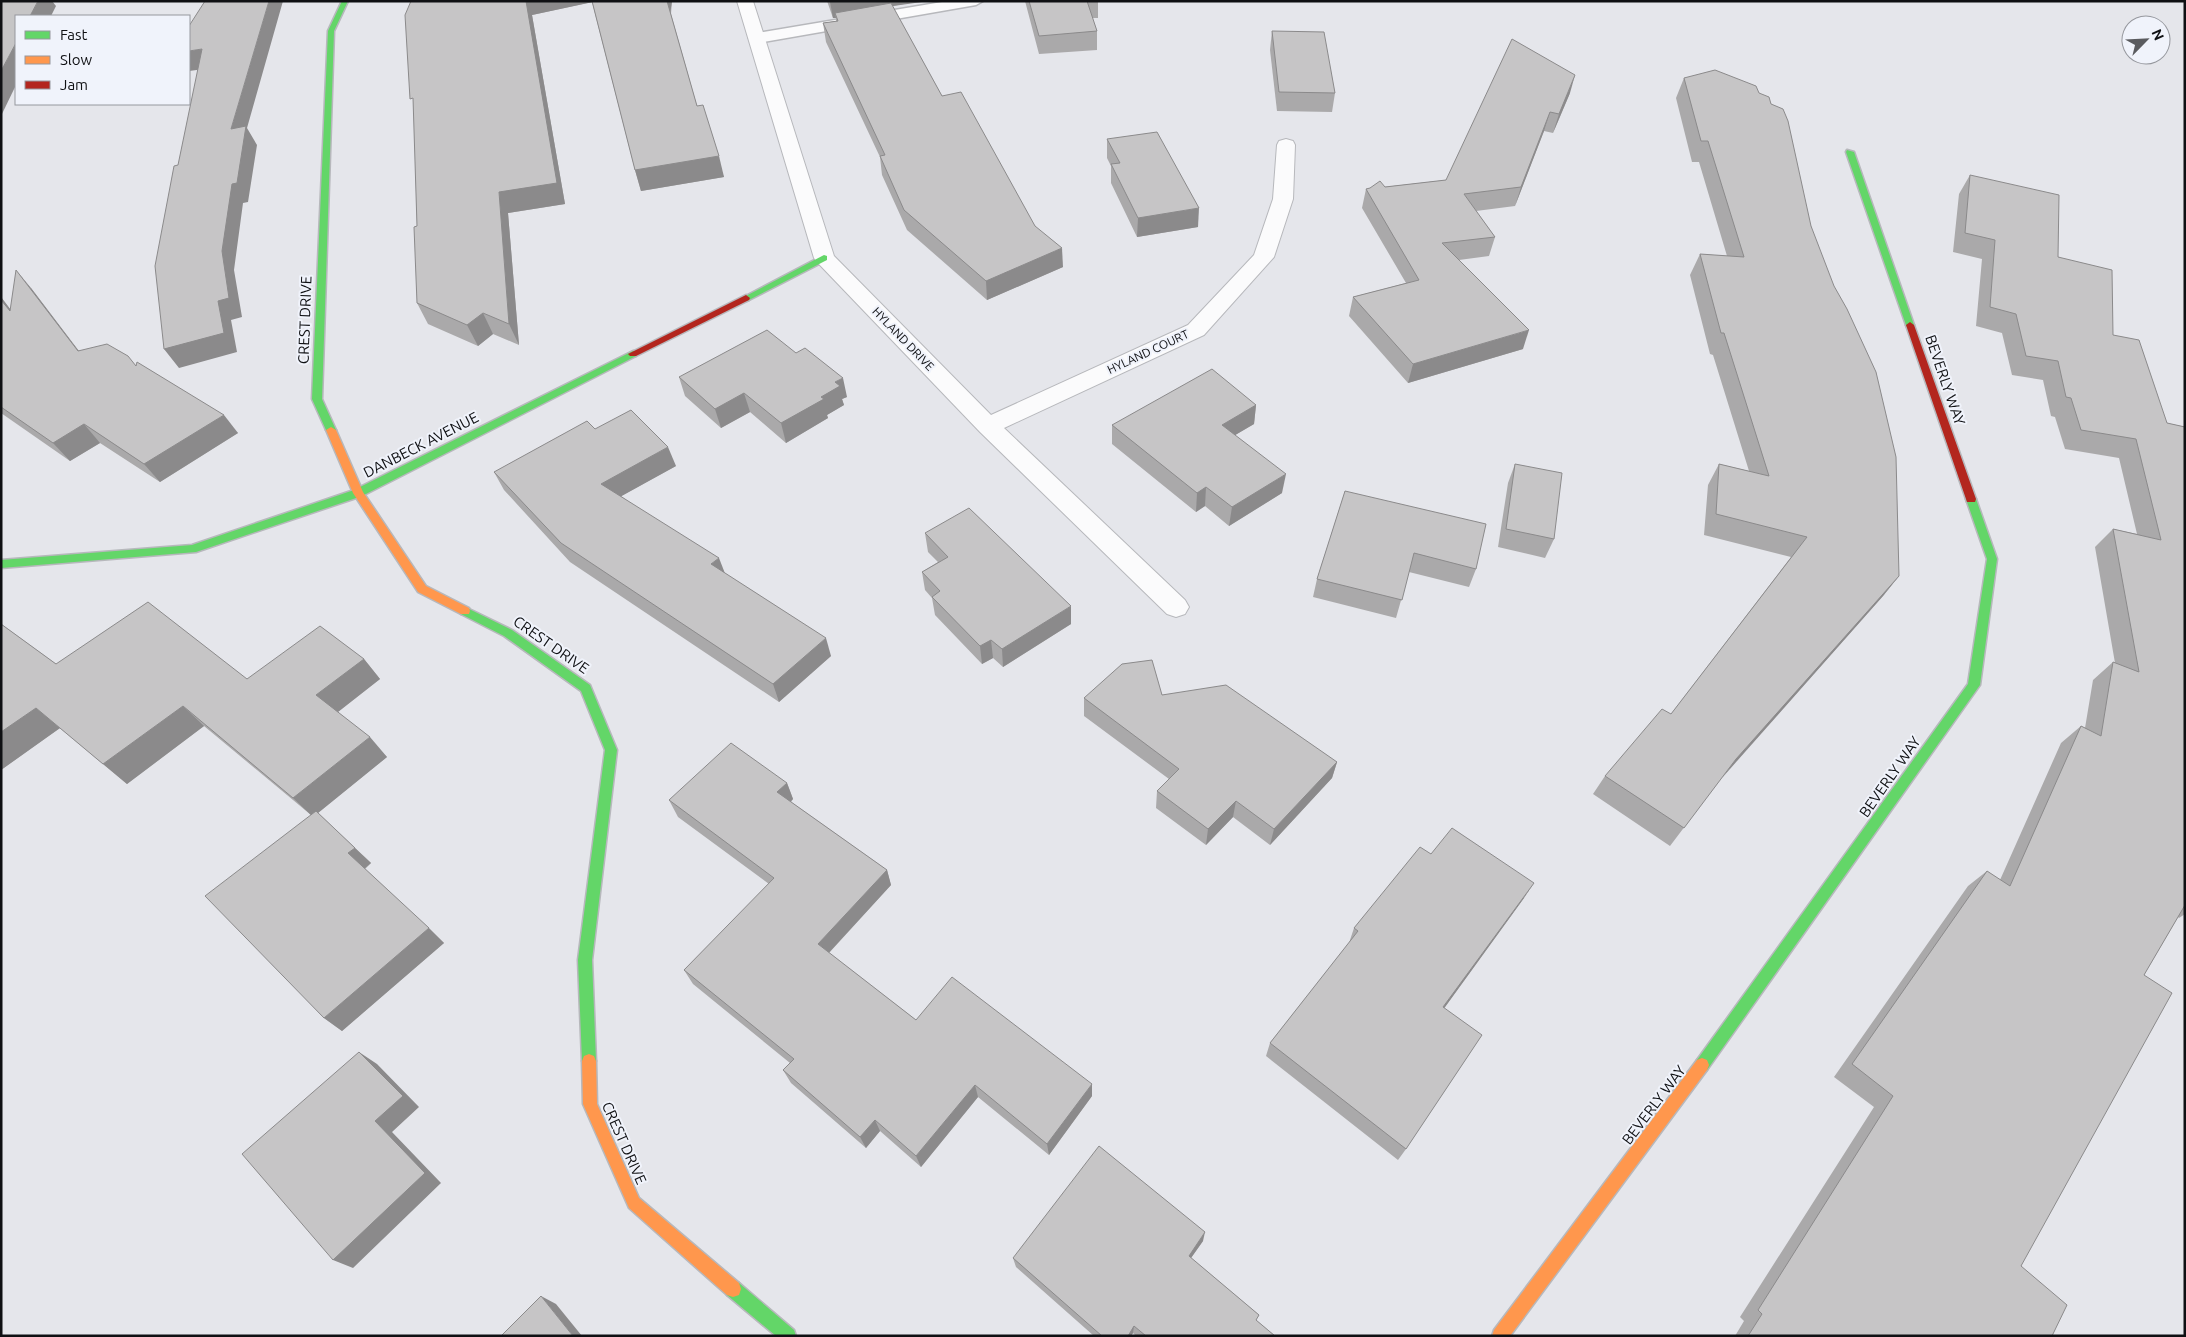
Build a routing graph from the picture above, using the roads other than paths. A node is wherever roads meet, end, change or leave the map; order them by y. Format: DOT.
graph roads {
  1 [pos="345,1"];
  2 [pos="745,1"];
  3 [pos="976,1"];
  4 [pos="756,38"];
  5 [pos="1286,146"];
  6 [pos="1850,152"];
  7 [pos="824,258"];
  8 [pos="988,426"];
  9 [pos="358,493"];
  10 [pos="1,564"];
  11 [pos="1176,607"];
  12 [pos="788,1336"];
  13 [pos="1500,1336"];
  1 -- 9 [label="street, CREST DRIVE"];
  2 -- 4 [label="street, HYLAND DRIVE"];
  3 -- 4 [label="lane"];
  4 -- 7 [label="street, HYLAND DRIVE"];
  5 -- 8 [label="street, HYLAND COURT"];
  6 -- 13 [label="street, BEVERLY WAY"];
  7 -- 8 [label="street, HYLAND DRIVE"];
  7 -- 9 [label="street, DANBECK AVENUE"];
  8 -- 11 [label="street, HYLAND DRIVE"];
  9 -- 10 [label="street, DANBECK AVENUE"];
  9 -- 12 [label="street, CREST DRIVE"];
}
